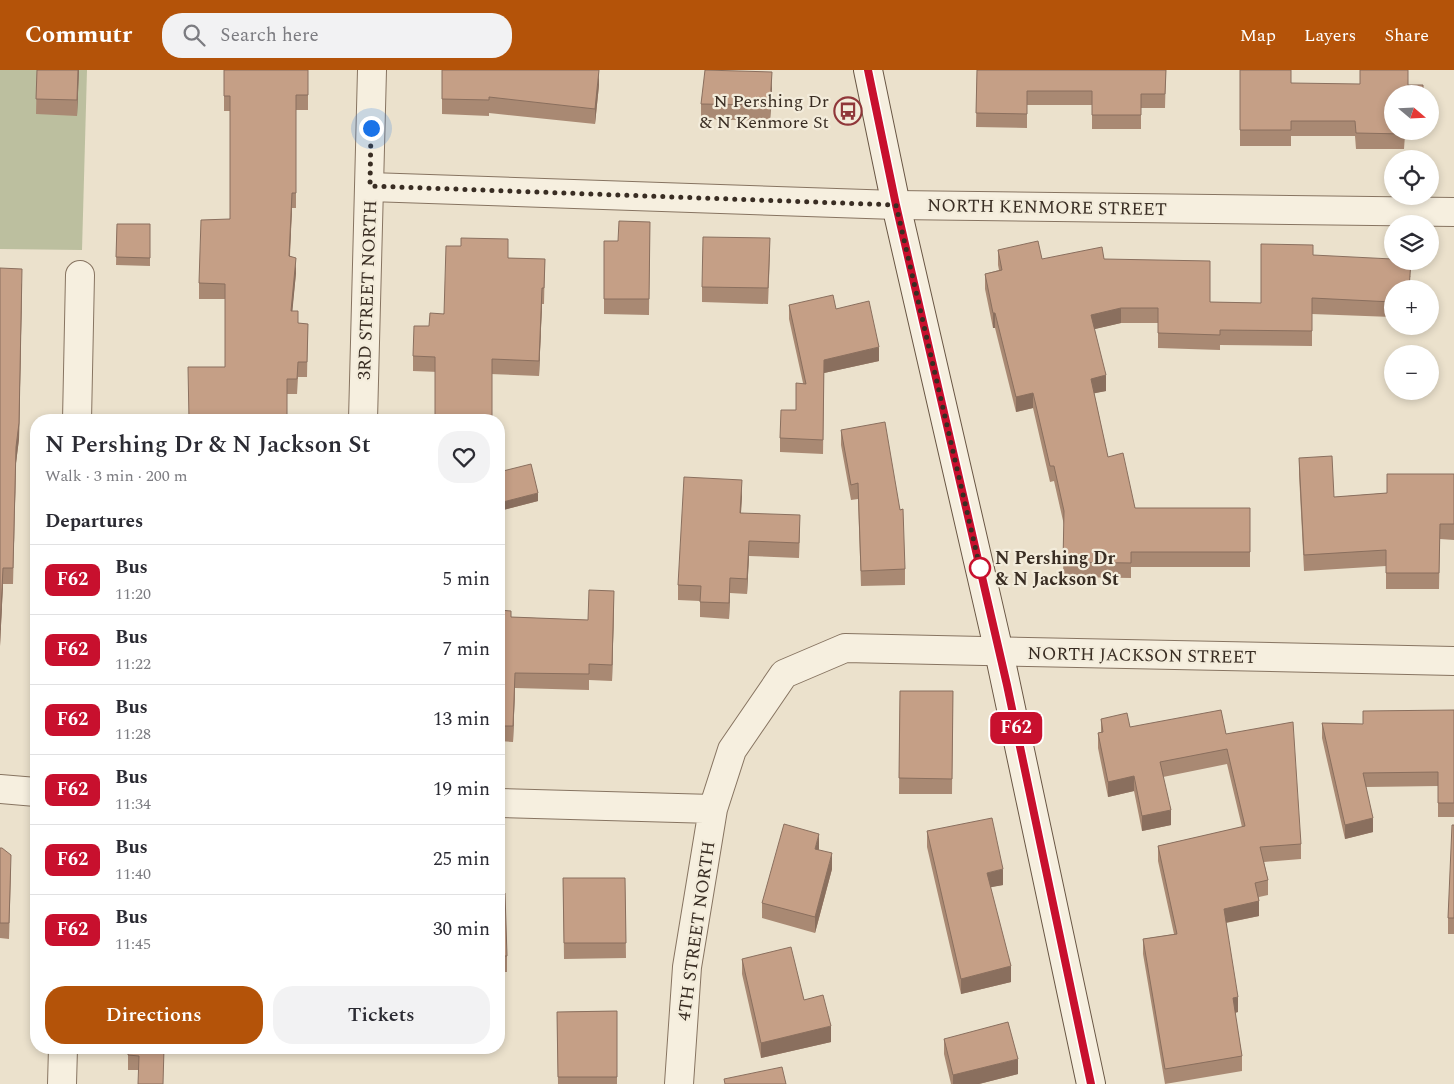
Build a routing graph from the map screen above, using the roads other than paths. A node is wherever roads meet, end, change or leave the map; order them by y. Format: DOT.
graph roads {
  1 [pos="372,70"];
  2 [pos="868,70"];
  3 [pos="370,186"];
  4 [pos="896,205"];
  5 [pos="1454,212"];
  6 [pos="80,275"];
  7 [pos="77,414"];
  8 [pos="363,414"];
  9 [pos="999,652"];
  10 [pos="1454,661"];
  11 [pos="0,788"];
  12 [pos="30,791"];
  13 [pos="505,803"];
  14 [pos="713,809"];
  15 [pos="63,1054"];
  16 [pos="62,1084"];
  17 [pos="679,1084"];
  18 [pos="1091,1084"];
  1 -- 3 [label="street, 3RD STREET NORTH"];
  2 -- 4 [label="street"];
  3 -- 4 [label="street, NORTH KENMORE STREET"];
  3 -- 8 [label="street, 3RD STREET NORTH"];
  4 -- 5 [label="street, NORTH KENMORE STREET"];
  4 -- 9 [label="street"];
  6 -- 7 [label="street"];
  9 -- 10 [label="street, NORTH JACKSON STREET"];
  9 -- 14 [label="street, NORTH JACKSON STREET"];
  9 -- 18 [label="street"];
  11 -- 12 [label="street"];
  13 -- 14 [label="street"];
  14 -- 17 [label="street, 4TH STREET NORTH"];
  15 -- 16 [label="street"];
}
